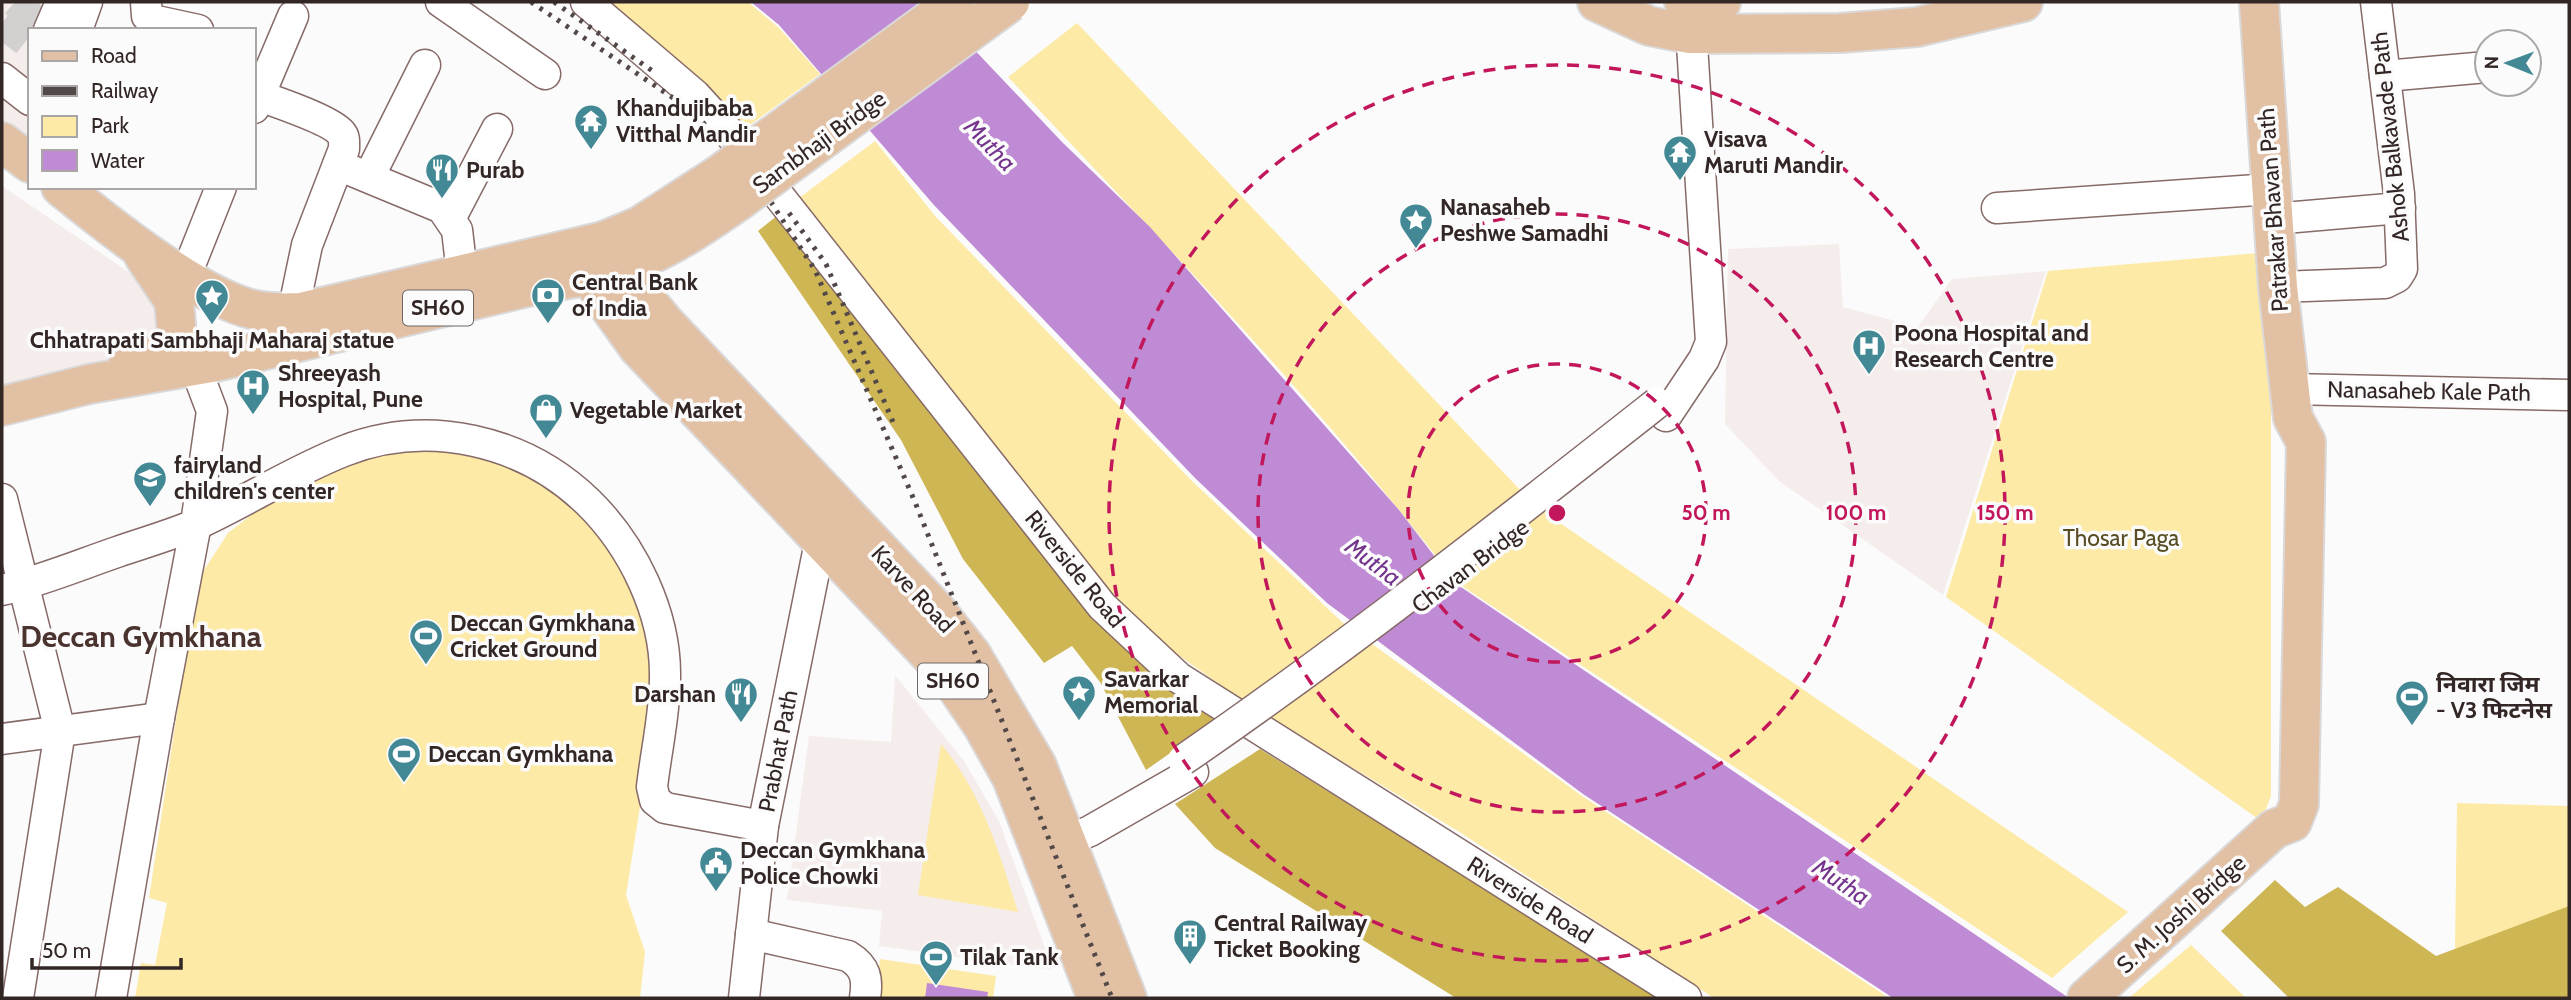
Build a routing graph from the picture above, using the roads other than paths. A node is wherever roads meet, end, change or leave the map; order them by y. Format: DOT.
graph roads {
  1 [pos="61,2"];
  2 [pos="87,2"];
  3 [pos="146,2"];
  4 [pos="441,2"];
  5 [pos="586,2"];
  6 [pos="955,2"];
  7 [pos="1010,2"];
  8 [pos="1597,2"];
  9 [pos="1721,2"];
  10 [pos="2023,2"];
  11 [pos="2259,2"];
  12 [pos="2376,2"];
  13 [pos="1688,10"];
  14 [pos="293,16"];
  15 [pos="50,28"];
  16 [pos="78,28"];
  17 [pos="189,28"];
  18 [pos="425,65"];
  19 [pos="2473,68"];
  20 [pos="545,74"];
  21 [pos="2385,76"];
  22 [pos="256,97"];
  23 [pos="256,99"];
  24 [pos="497,129"];
  25 [pos="338,165"];
  26 [pos="369,177"];
  27 [pos="728,188"];
  28 [pos="64,189"];
  29 [pos="220,189"];
  30 [pos="2272,204"];
  31 [pos="1997,208"];
  32 [pos="2400,208"];
  33 [pos="451,217"];
  34 [pos="686,237"];
  35 [pos="135,243"];
  36 [pos="598,258"];
  37 [pos="462,273"];
  38 [pos="191,279"];
  39 [pos="533,286"];
  40 [pos="2278,287"];
  41 [pos="286,312"];
  42 [pos="651,335"];
  43 [pos="195,366"];
  44 [pos="89,384"];
  45 [pos="2569,395"];
  46 [pos="2291,404"];
  47 [pos="2,405"];
  48 [pos="2,499"];
  49 [pos="196,524"];
  50 [pos="833,529"];
  51 [pos="13,587"];
  52 [pos="159,718"];
  53 [pos="60,731"];
  54 [pos="2,740"];
  55 [pos="764,826"];
  56 [pos="1052,839"];
  57 [pos="751,934"];
  58 [pos="18,998"];
  59 [pos="111,998"];
  60 [pos="744,998"];
  61 [pos="865,998"];
  62 [pos="1097,998"];
  63 [pos="1127,998"];
  64 [pos="1686,998"];
  65 [pos="2087,998"];
  1 -- 15 [label="street"];
  2 -- 16 [label="street"];
  3 -- 17 [label="street"];
  4 -- 20 [label="street"];
  5 -- 64 [label="street, Riverside Road"];
  6 -- 27 [label="main road, Sambhaji Bridge, bridge"];
  7 -- 27 [label="main road, Sambhaji Bridge, bridge"];
  8 -- 13 [label="main road"];
  9 -- 13 [label="main road"];
  10 -- 13 [label="main road"];
  11 -- 30 [label="main road, Patrakar Bhavan Path"];
  12 -- 21 [label="street, Ashok Balkavade Path"];
  13 -- 56 [label="street, Chavan Bridge"];
  14 -- 22 [label="street"];
  18 -- 26 [label="street"];
  19 -- 21 [label="street"];
  21 -- 32 [label="street, Ashok Balkavade Path"];
  23 -- 25 [label="street"];
  24 -- 33 [label="street"];
  25 -- 26 [label="street"];
  25 -- 41 [label="street"];
  26 -- 33 [label="street"];
  27 -- 34 [label="main road, Sambhaji Bridge"];
  27 -- 36 [label="main road, Sambhaji Bridge"];
  28 -- 35 [label="main road, SH60"];
  29 -- 38 [label="street"];
  30 -- 31 [label="street"];
  30 -- 32 [label="street"];
  30 -- 40 [label="main road, Patrakar Bhavan Path"];
  32 -- 40 [label="street, Ashok Balkavade Path"];
  33 -- 37 [label="street"];
  34 -- 36 [label="main road, Sambhaji Bridge"];
  34 -- 42 [label="main road"];
  35 -- 38 [label="main road, SH60"];
  35 -- 44 [label="main road"];
  36 -- 37 [label="main road, SH60"];
  36 -- 39 [label="main road, SH60"];
  36 -- 42 [label="main road, Karve Road / SH60"];
  37 -- 41 [label="main road, SH60"];
  38 -- 41 [label="main road, SH60"];
  39 -- 42 [label="main road"];
  39 -- 43 [label="main road, SH60"];
  40 -- 46 [label="main road, Patrakar Bhavan Path"];
  42 -- 50 [label="main road, Karve Road / SH60"];
  43 -- 44 [label="main road, SH60"];
  43 -- 49 [label="street"];
  44 -- 47 [label="main road, SH60"];
  45 -- 46 [label="street, Nanasaheb Kale Path"];
  46 -- 65 [label="main road, S. M. Joshi Bridge"];
  48 -- 51 [label="street"];
  49 -- 51 [label="street"];
  49 -- 52 [label="street"];
  49 -- 55 [label="street"];
  50 -- 55 [label="street, Prabhat Path"];
  50 -- 56 [label="main road, Karve Road / SH60"];
  51 -- 53 [label="street"];
  52 -- 53 [label="street"];
  52 -- 59 [label="street"];
  53 -- 54 [label="street"];
  53 -- 58 [label="street"];
  55 -- 57 [label="street, Prabhat Path"];
  56 -- 62 [label="main road, Karve Road / SH60"];
  56 -- 63 [label="main road, Karve Road / SH60"];
  57 -- 60 [label="street, Prabhat Path"];
  57 -- 61 [label="street"];
}
